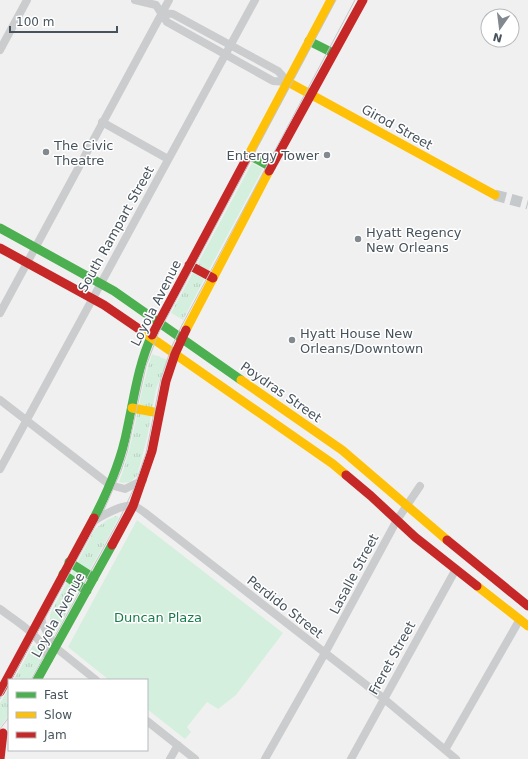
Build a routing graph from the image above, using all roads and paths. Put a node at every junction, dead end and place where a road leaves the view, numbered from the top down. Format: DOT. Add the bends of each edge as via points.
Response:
graph roads {
  1 [pos="28,0"];
  2 [pos="135,0"];
  3 [pos="169,0"];
  4 [pos="255,0"];
  5 [pos="331,0"];
  6 [pos="363,0"];
  7 [pos="161,13"];
  8 [pos="310,41"];
  9 [pos="230,45"];
  10 [pos="0,50"];
  11 [pos="333,53"];
  12 [pos="225,54"];
  13 [pos="288,82"];
  14 [pos="311,94"];
  15 [pos="102,122"];
  16 [pos="249,155"];
  17 [pos="168,159"];
  18 [pos="272,167"];
  19 [pos="495,195"];
  20 [pos="0,228"];
  21 [pos="0,248"];
  22 [pos="35,248"];
  23 [pos="27,263"];
  24 [pos="189,265"];
  25 [pos="213,278"];
  26 [pos="100,283"];
  27 [pos="92,298"];
  28 [pos="0,313"];
  29 [pos="158,322"];
  30 [pos="151,337"];
  31 [pos="181,339"];
  32 [pos="174,354"];
  33 [pos="268,399"];
  34 [pos="0,400"];
  35 [pos="132,408"];
  36 [pos="258,411"];
  37 [pos="286,411"];
  38 [pos="159,413"];
  39 [pos="26,420"];
  40 [pos="277,424"];
  41 [pos="0,469"];
  42 [pos="143,480"];
  43 [pos="110,485"];
  44 [pos="420,486"];
  45 [pos="407,505"];
  46 [pos="133,506"];
  47 [pos="397,520"];
  48 [pos="91,522"];
  49 [pos="70,562"];
  50 [pos="456,569"];
  51 [pos="63,574"];
  52 [pos="94,578"];
  53 [pos="87,591"];
  54 [pos="528,606"];
  55 [pos="0,609"];
  56 [pos="41,615"];
  57 [pos="520,619"];
  58 [pos="528,626"];
  59 [pos="32,633"];
  60 [pos="56,647"];
  61 [pos="325,654"];
  62 [pos="49,659"];
  63 [pos="9,679"];
  64 [pos="38,679"];
  65 [pos="95,679"];
  66 [pos="7,683"];
  67 [pos="0,692"];
  68 [pos="383,698"];
  69 [pos="148,722"];
  70 [pos="4,732"];
  71 [pos="178,745"];
  72 [pos="445,750"];
  73 [pos="0,759"];
  74 [pos="170,759"];
  75 [pos="195,759"];
  76 [pos="265,759"];
  77 [pos="351,759"];
  78 [pos="456,759"];
  1 -- 10 [label="street"];
  2 -- 7 [label="street, Girod Street" via="156,5"];
  3 -- 7 [label="street"];
  4 -- 9 [label="street, South Rampart Street"];
  5 -- 8 [label="main road, Loyola Avenue"];
  6 -- 11 [label="main road, Loyola Avenue"];
  7 -- 9 [label="street, Girod Street" via="173,14"];
  7 -- 12 [label="street, Girod Street" via="167,22"];
  7 -- 15 [label="street"];
  8 -- 11 [label="main road"];
  8 -- 13 [label="main road, Loyola Avenue"];
  9 -- 12 [label="street, South Rampart Street"];
  9 -- 13 [label="street, Girod Street" via="278,71"];
  11 -- 14 [label="main road, Loyola Avenue"];
  12 -- 13 [label="street, Girod Street" via="273,81"];
  12 -- 17 [label="street, South Rampart Street"];
  13 -- 14 [label="main road, Girod Street"];
  13 -- 16 [label="main road, Loyola Avenue"];
  14 -- 18 [label="main road, Loyola Avenue"];
  14 -- 19 [label="main road, Girod Street"];
  15 -- 17 [label="street"];
  15 -- 22 [label="street"];
  16 -- 18 [label="main road"];
  16 -- 24 [label="main road, Loyola Avenue"];
  17 -- 26 [label="street, South Rampart Street"];
  18 -- 25 [label="main road, Loyola Avenue"];
  20 -- 22 [label="main road, Poydras Street"];
  21 -- 23 [label="main road"];
  22 -- 23 [label="street"];
  22 -- 26 [label="main road, Poydras Street"];
  23 -- 27 [label="main road"];
  23 -- 28 [label="street"];
  24 -- 25 [label="main road"];
  24 -- 29 [label="main road, Loyola Avenue"];
  25 -- 31 [label="main road, Loyola Avenue"];
  26 -- 27 [label="street, South Rampart Street"];
  26 -- 29 [label="main road, Poydras Street"];
  27 -- 30 [label="main road"];
  27 -- 39 [label="street, South Rampart Street"];
  29 -- 30 [label="main road, Loyola Avenue"];
  29 -- 31 [label="main road, Poydras Street"];
  30 -- 32 [label="main road"];
  30 -- 35 [label="main road, Loyola Avenue" via="138,374"];
  31 -- 32 [label="main road, Loyola Avenue"];
  31 -- 33 [label="main road, Poydras Street"];
  32 -- 36 [label="main road"];
  32 -- 38 [label="main road, Loyola Avenue"];
  33 -- 36 [label="main road"];
  33 -- 37 [label="main road, Poydras Street"];
  34 -- 39 [label="street"];
  35 -- 38 [label="main road"];
  35 -- 43 [label="main road, Loyola Avenue" via="121,454"];
  36 -- 40 [label="main road"];
  37 -- 40 [label="main road"];
  37 -- 45 [label="main road, Poydras Street" via="342,450"];
  38 -- 42 [label="main road, Loyola Avenue" via="152,451"];
  39 -- 41 [label="street, South Rampart Street"];
  39 -- 43 [label="street"];
  40 -- 47 [label="main road" via="333,464"];
  42 -- 43 [label="street" via="125,489"];
  42 -- 46 [label="main road, Loyola Avenue"];
  43 -- 48 [label="main road, Loyola Avenue"];
  44 -- 45 [label="street, Lasalle Street"];
  45 -- 47 [label="street, Lasalle Street"];
  45 -- 54 [label="main road, Poydras Street"];
  46 -- 48 [label="street" via="117,509"];
  46 -- 52 [label="main road, Loyola Avenue"];
  46 -- 61 [label="street, Perdido Street"];
  47 -- 50 [label="main road"];
  47 -- 61 [label="street, Lasalle Street"];
  48 -- 49 [label="main road, Loyola Avenue"];
  49 -- 51 [label="main road, Loyola Avenue"];
  49 -- 52 [label="main road"];
  50 -- 57 [label="main road"];
  50 -- 68 [label="street, Freret Street"];
  51 -- 53 [label="main road"];
  51 -- 56 [label="main road, Loyola Avenue"];
  52 -- 53 [label="main road, Loyola Avenue"];
  53 -- 60 [label="main road, Loyola Avenue"];
  55 -- 59 [label="street"];
  56 -- 59 [label="main road, Loyola Avenue"];
  56 -- 60 [label="street" via="42,623"];
  57 -- 58 [label="main road"];
  57 -- 72 [label="street"];
  59 -- 62 [label="street" via="47,651"];
  59 -- 63 [label="main road, Loyola Avenue"];
  60 -- 62 [label="main road, Loyola Avenue"];
  60 -- 65 [label="street"];
  61 -- 68 [label="street, Perdido Street"];
  61 -- 76 [label="street, Lasalle Street"];
  62 -- 64 [label="main road, Loyola Avenue"];
  66 -- 67 [label="main road, Loyola Avenue"];
  68 -- 72 [label="street, Perdido Street"];
  68 -- 77 [label="street, Freret Street"];
  69 -- 71 [label="street"];
  70 -- 73 [label="main road"];
  71 -- 74 [label="street"];
  71 -- 75 [label="street"];
  72 -- 78 [label="street, Perdido Street"];
}
